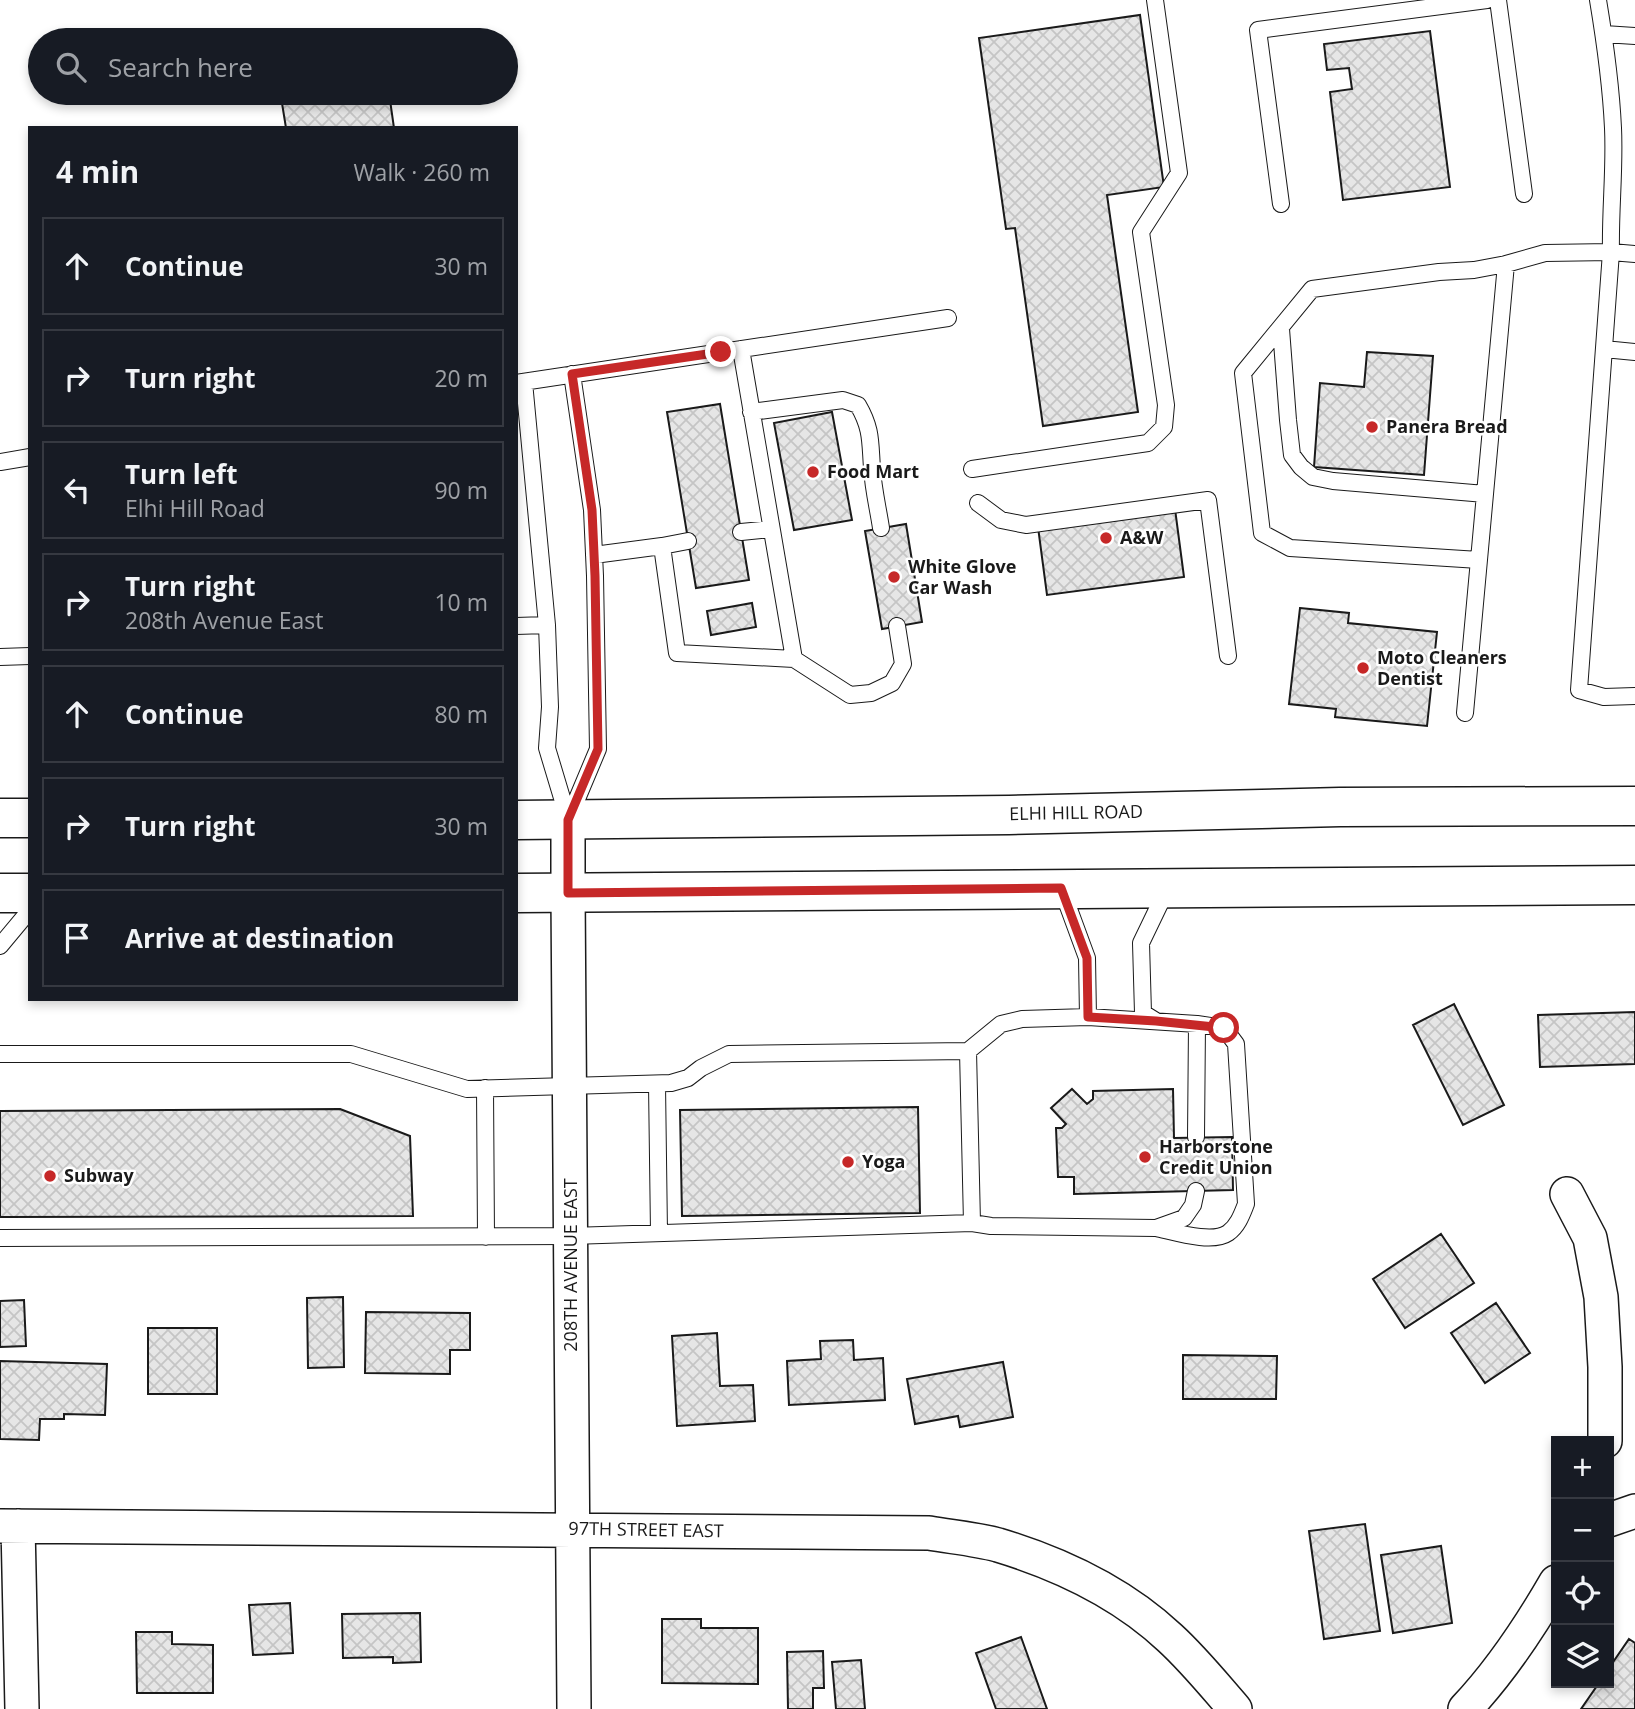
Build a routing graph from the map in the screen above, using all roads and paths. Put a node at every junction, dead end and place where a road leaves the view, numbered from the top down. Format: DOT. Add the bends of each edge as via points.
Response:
graph roads {
  1 [pos="1155,0"];
  2 [pos="1487,0"];
  3 [pos="1498,0"];
  4 [pos="1598,0"];
  5 [pos="1604,34"];
  6 [pos="1635,36"];
  7 [pos="1524,194"];
  8 [pos="1281,204"];
  9 [pos="1611,252"];
  10 [pos="1635,254"];
  11 [pos="1506,264"];
  12 [pos="948,318"];
  13 [pos="1281,329"];
  14 [pos="741,349"];
  15 [pos="1604,349"];
  16 [pos="1635,352"];
  17 [pos="572,374"];
  18 [pos="520,383"];
  19 [pos="751,412"];
  20 [pos="28,457"];
  21 [pos="0,461"];
  22 [pos="972,469"];
  23 [pos="1485,494"];
  24 [pos="978,503"];
  25 [pos="881,528"];
  26 [pos="771,529"];
  27 [pos="741,532"];
  28 [pos="688,541"];
  29 [pos="662,546"];
  30 [pos="594,555"];
  31 [pos="1479,560"];
  32 [pos="547,625"];
  33 [pos="518,626"];
  34 [pos="897,626"];
  35 [pos="28,656"];
  36 [pos="1228,656"];
  37 [pos="0,657"];
  38 [pos="794,659"];
  39 [pos="1635,696"];
  40 [pos="1465,713"];
  41 [pos="1635,806"];
  42 [pos="0,818"];
  43 [pos="28,818"];
  44 [pos="518,820"];
  45 [pos="568,820"];
  46 [pos="1635,885"];
  47 [pos="1061,888"];
  48 [pos="1167,889"];
  49 [pos="0,893"];
  50 [pos="28,893"];
  51 [pos="518,893"];
  52 [pos="568,893"];
  53 [pos="28,912"];
  54 [pos="0,946"];
  55 [pos="1088,1017"];
  56 [pos="1156,1021"];
  57 [pos="1197,1024"];
  58 [pos="968,1051"];
  59 [pos="0,1054"];
  60 [pos="657,1084"];
  61 [pos="569,1086"];
  62 [pos="485,1088"];
  63 [pos="1196,1137"];
  64 [pos="1196,1191"];
  65 [pos="1567,1194"];
  66 [pos="972,1223"];
  67 [pos="1156,1228"];
  68 [pos="659,1233"];
  69 [pos="571,1236"];
  70 [pos="0,1237"];
  71 [pos="486,1237"];
  72 [pos="1605,1436"];
  73 [pos="1635,1511"];
  74 [pos="1614,1518"];
  75 [pos="9,1526"];
  76 [pos="573,1530"];
  77 [pos="1551,1591"];
  78 [pos="22,1709"];
  79 [pos="574,1709"];
  80 [pos="1235,1709"];
  81 [pos="1465,1709"];
  1 -- 22 [label="lane" via="1179,173 1141,232 1166,405 1164,428 1148,443"];
  2 -- 8 [label="lane" via="1258,30"];
  3 -- 7 [label="lane"];
  4 -- 5 [label="lane"];
  5 -- 6 [label="lane"];
  5 -- 9 [label="lane" via="1613,128"];
  9 -- 10 [label="lane"];
  9 -- 11 [label="lane" via="1545,253"];
  9 -- 15 [label="lane"];
  11 -- 13 [label="lane" via="1312,289"];
  11 -- 23 [label="lane"];
  12 -- 14 [label="lane"];
  13 -- 23 [label="lane" via="1292,455 1313,477"];
  13 -- 31 [label="lane" via="1243,373 1262,533 1290,548"];
  14 -- 17 [label="lane"];
  14 -- 19 [label="lane"];
  15 -- 16 [label="lane"];
  15 -- 39 [label="lane" via="1579,690 1604,697"];
  17 -- 18 [label="lane"];
  17 -- 30 [label="lane"];
  18 -- 32 [label="lane"];
  19 -- 25 [label="lane" via="843,400 858,405 871,439"];
  19 -- 26 [label="lane"];
  20 -- 21 [label="lane"];
  23 -- 31 [label="lane"];
  24 -- 36 [label="lane" via="1001,520 1026,525 1208,500"];
  26 -- 27 [label="lane"];
  26 -- 38 [label="lane"];
  28 -- 29 [label="lane"];
  29 -- 30 [label="lane"];
  29 -- 38 [label="lane" via="677,653"];
  30 -- 45 [label="lane" via="598,749"];
  31 -- 40 [label="lane"];
  32 -- 33 [label="lane"];
  32 -- 45 [label="lane" via="547,748"];
  34 -- 38 [label="lane" via="903,664 892,683 871,693 850,695"];
  35 -- 37 [label="lane"];
  41 -- 45 [label="main road, ELHI HILL ROAD"];
  42 -- 43 [label="main road"];
  44 -- 45 [label="main road, ELHI HILL ROAD"];
  45 -- 52 [label="street, 208TH AVENUE EAST"];
  46 -- 48 [label="main road"];
  47 -- 48 [label="main road"];
  47 -- 52 [label="main road"];
  47 -- 55 [label="lane" via="1087,958"];
  48 -- 56 [label="lane" via="1142,943 1143,1013"];
  49 -- 50 [label="main road"];
  51 -- 52 [label="main road"];
  52 -- 61 [label="street, 208TH AVENUE EAST"];
  53 -- 54 [label="lane"];
  55 -- 56 [label="lane"];
  55 -- 58 [label="lane" via="1001,1024"];
  56 -- 57 [label="lane"];
  57 -- 63 [label="lane"];
  57 -- 67 [label="lane" via="1224,1028 1236,1044 1247,1204 1227,1234 1205,1238"];
  58 -- 60 [label="lane" via="729,1054 688,1078"];
  58 -- 66 [label="lane"];
  59 -- 62 [label="lane" via="351,1054 467,1089"];
  60 -- 61 [label="lane"];
  60 -- 68 [label="lane"];
  61 -- 62 [label="lane"];
  61 -- 69 [label="street, 208TH AVENUE EAST"];
  62 -- 71 [label="lane"];
  64 -- 67 [label="lane" via="1184,1218"];
  65 -- 72 [label="street" via="1590,1238 1601,1297"];
  66 -- 67 [label="lane"];
  66 -- 68 [label="lane"];
  68 -- 69 [label="lane"];
  69 -- 71 [label="lane"];
  69 -- 76 [label="street, 208TH AVENUE EAST"];
  70 -- 71 [label="lane"];
  73 -- 74 [label="street"];
  75 -- 76 [label="street, 97TH STREET EAST"];
  75 -- 78 [label="street"];
  76 -- 79 [label="street, 208TH AVENUE EAST"];
  76 -- 80 [label="street, 97TH STREET EAST" via="929,1533 995,1545 1058,1566 1117,1597 1169,1637"];
  77 -- 81 [label="street" via="1487,1686"];
}
